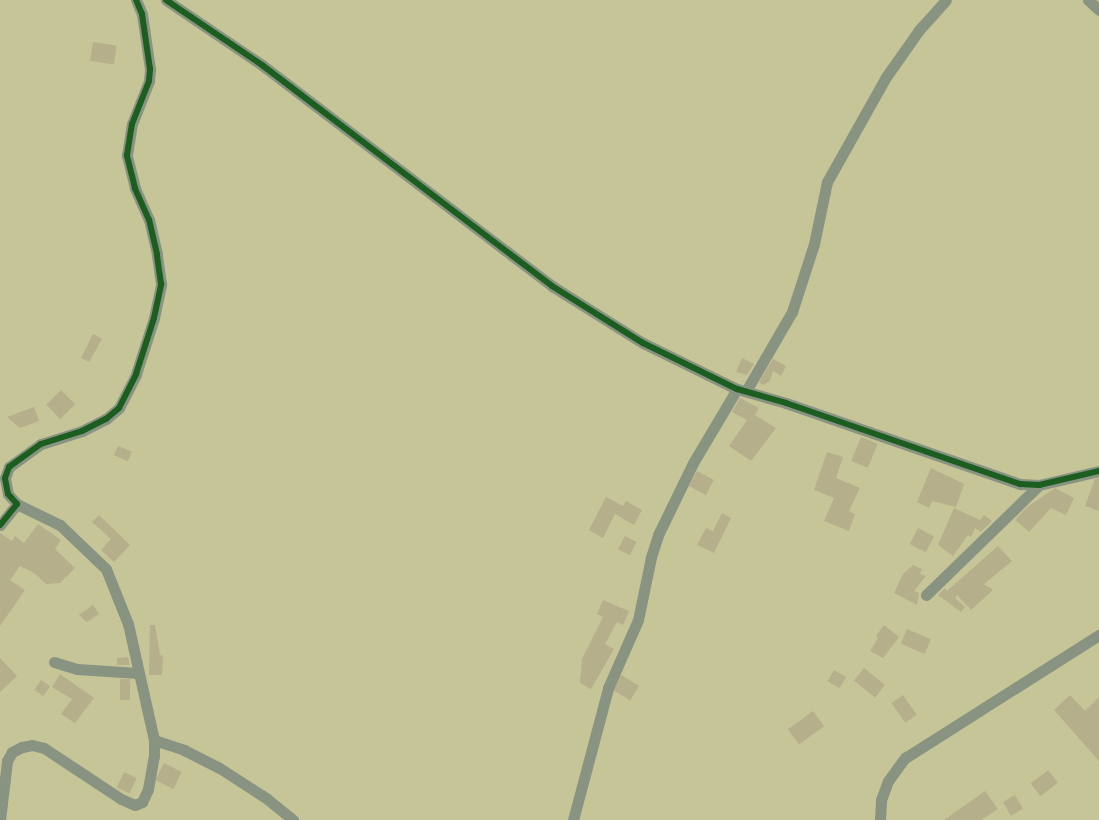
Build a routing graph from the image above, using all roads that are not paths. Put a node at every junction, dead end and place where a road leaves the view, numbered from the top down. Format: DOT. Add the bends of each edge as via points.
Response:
graph roads {
  1 [pos="136,0"];
  2 [pos="166,0"];
  3 [pos="946,0"];
  4 [pos="1088,0"];
  5 [pos="1099,10"];
  6 [pos="741,390"];
  7 [pos="1099,471"];
  8 [pos="1039,485"];
  9 [pos="16,504"];
  10 [pos="0,525"];
  11 [pos="926,595"];
  12 [pos="1099,635"];
  13 [pos="54,662"];
  14 [pos="138,673"];
  15 [pos="154,740"];
  16 [pos="0,820"];
  17 [pos="293,820"];
  18 [pos="573,820"];
  19 [pos="880,820"];
  1 -- 9 [label="street" via="142,14 150,69 149,82 132,124 127,155 135,188 149,220 157,254 161,284 154,318 136,374 119,408 106,419 40,444 9,468 5,478 8,494"];
  2 -- 6 [label="street" via="262,65 558,290 643,344"];
  3 -- 6 [label="street" via="919,30 886,77 827,182 814,244 792,312"];
  4 -- 5 [label="street"];
  6 -- 8 [label="street" via="1020,484"];
  6 -- 18 [label="street" via="693,463 658,535 638,620 608,688"];
  7 -- 8 [label="street"];
  8 -- 11 [label="street"];
  9 -- 10 [label="street"];
  9 -- 14 [label="street" via="60,525 106,569 128,624"];
  12 -- 19 [label="street" via="905,758 888,781 881,800"];
  13 -- 14 [label="street" via="77,669"];
  14 -- 15 [label="street"];
  15 -- 16 [label="street" via="153,768 148,789 142,802 135,805 121,799 44,748 32,745 18,748 10,755 5,768"];
  15 -- 17 [label="street" via="184,750 218,767 266,798"];
}
